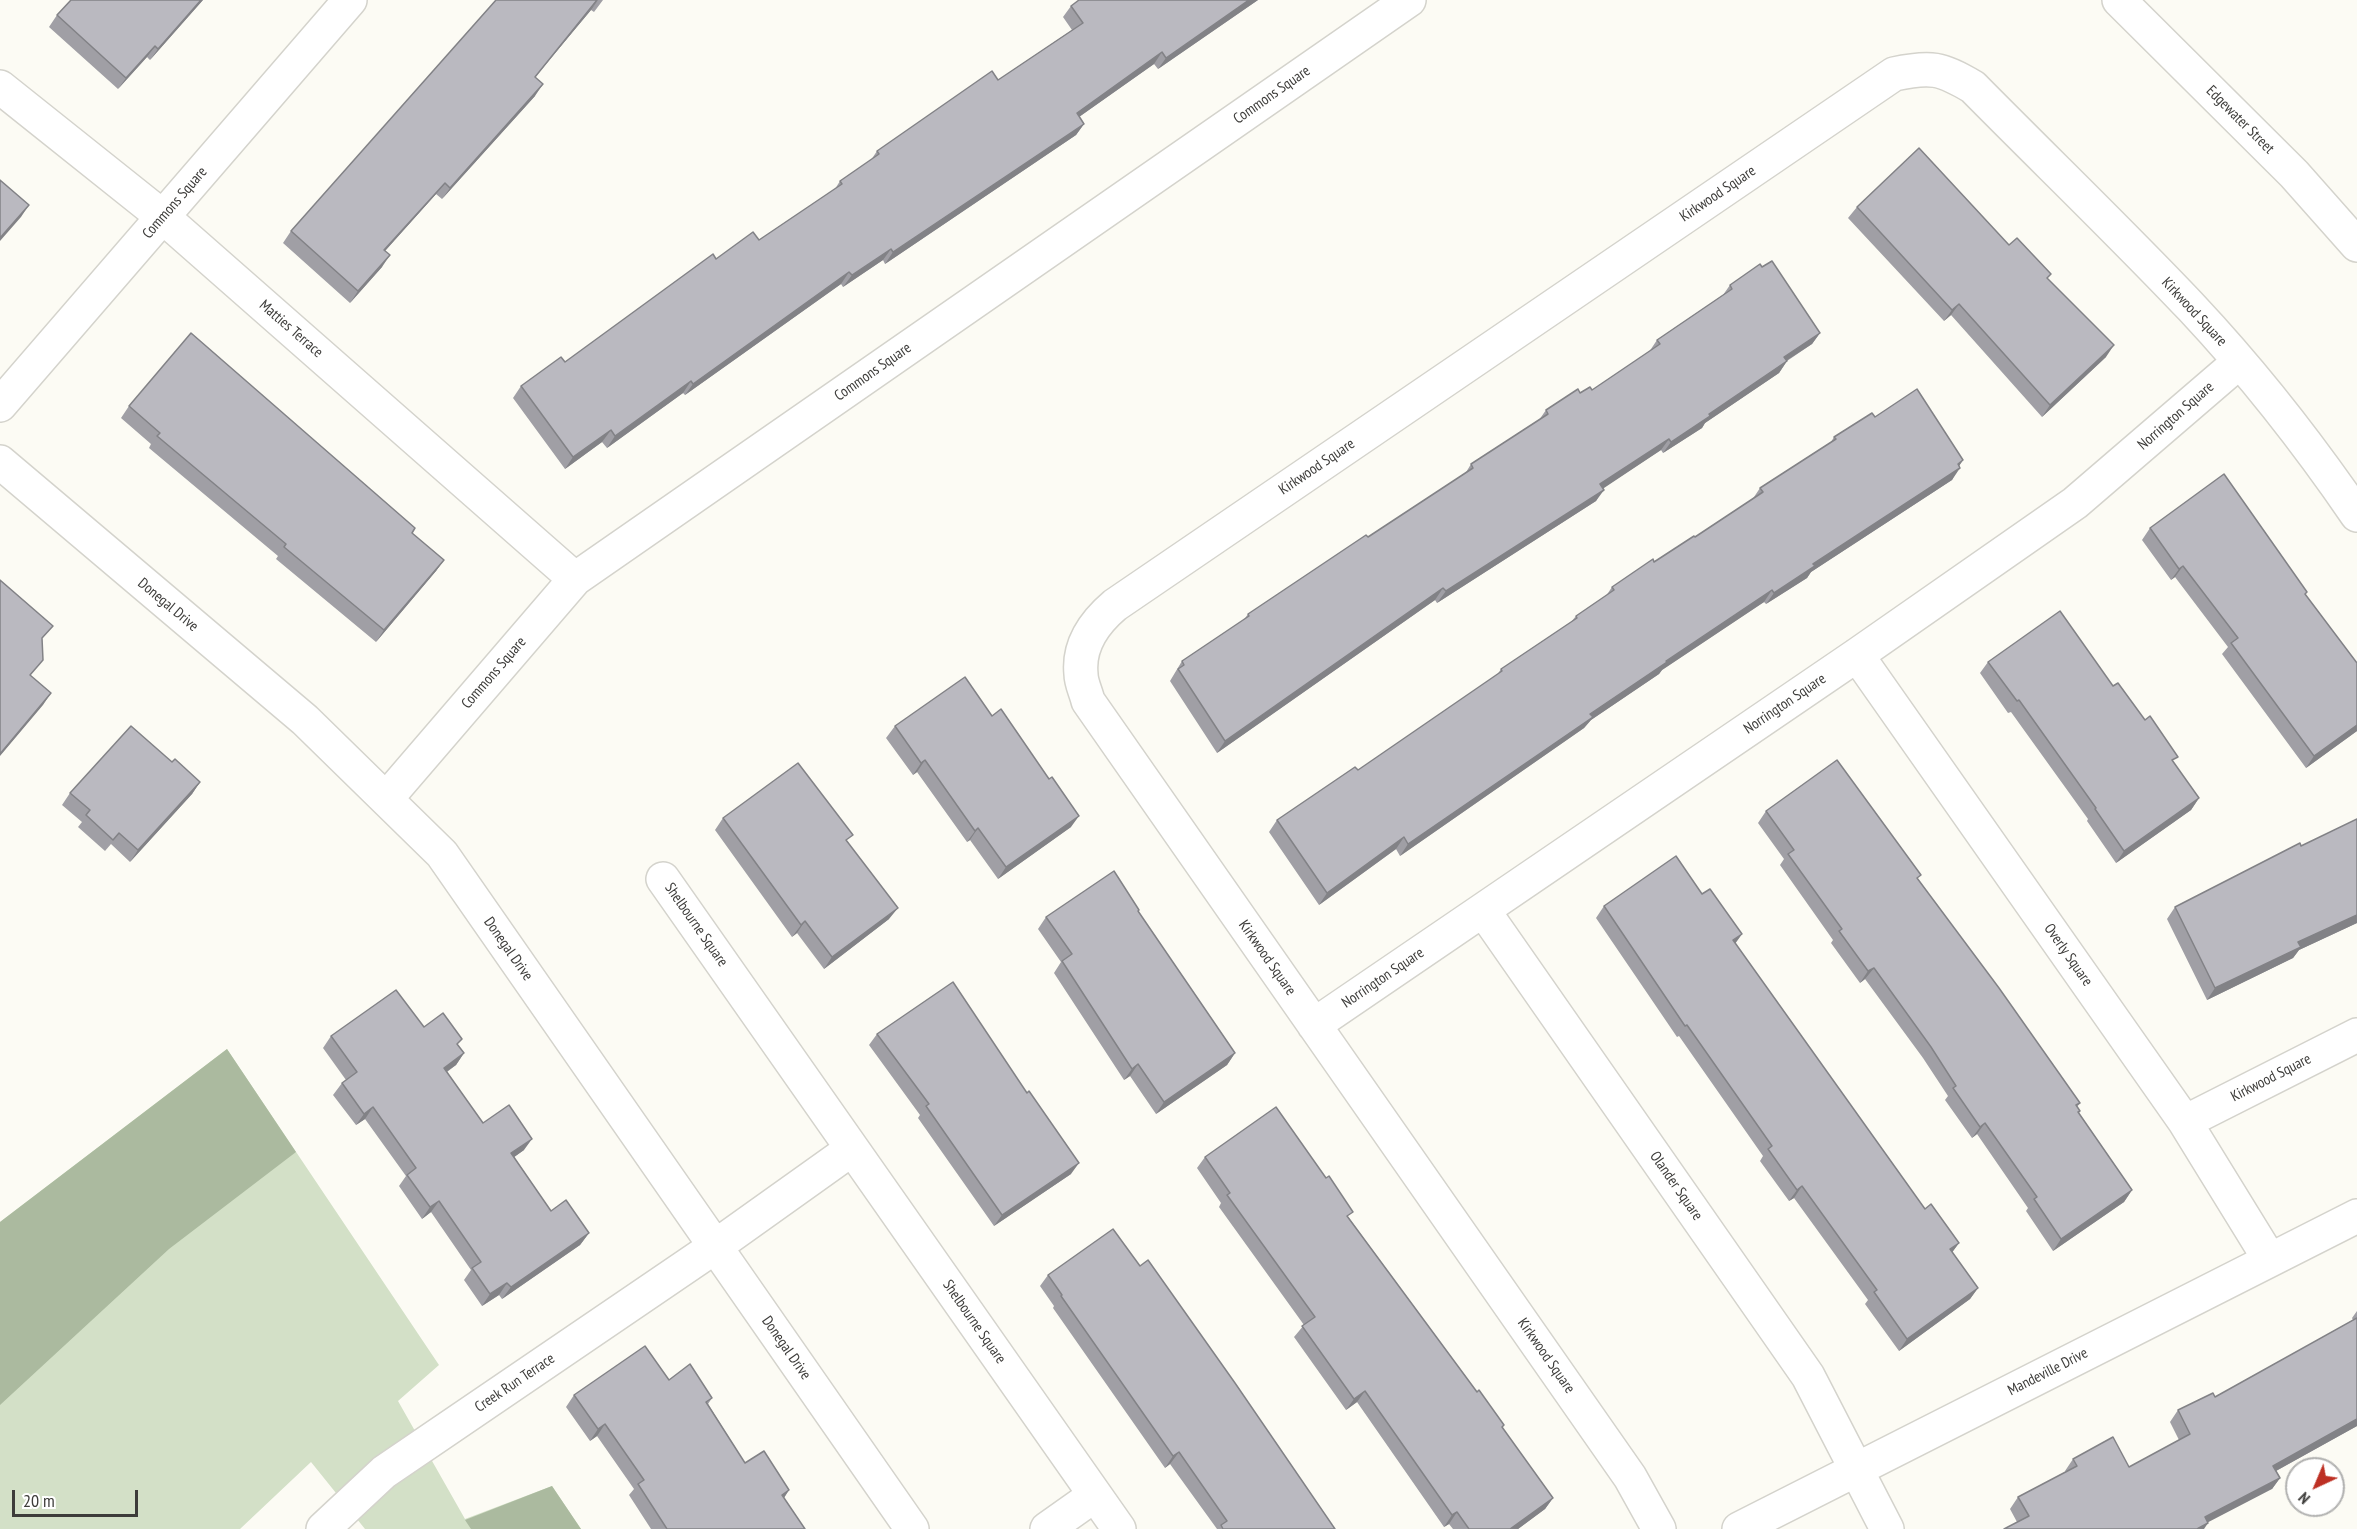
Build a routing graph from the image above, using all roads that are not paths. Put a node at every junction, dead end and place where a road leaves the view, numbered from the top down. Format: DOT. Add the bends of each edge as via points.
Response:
graph roads {
  1 [pos="350,0"];
  2 [pos="1409,0"];
  3 [pos="2119,0"];
  4 [pos="0,87"];
  5 [pos="163,217"];
  6 [pos="2357,245"];
  7 [pos="2239,362"];
  8 [pos="0,405"];
  9 [pos="0,462"];
  10 [pos="2357,515"];
  11 [pos="575,579"];
  12 [pos="1857,655"];
  13 [pos="386,799"];
  14 [pos="663,879"];
  15 [pos="1483,910"];
  16 [pos="1314,1025"];
  17 [pos="2357,1035"];
  18 [pos="2185,1122"];
  19 [pos="852,1149"];
  20 [pos="2357,1216"];
  21 [pos="716,1246"];
  22 [pos="2270,1260"];
  23 [pos="1857,1470"];
  24 [pos="1095,1495"];
  25 [pos="323,1529"];
  26 [pos="912,1529"];
  27 [pos="1047,1529"];
  28 [pos="1119,1529"];
  29 [pos="1659,1529"];
  30 [pos="1739,1529"];
  31 [pos="1887,1529"];
  1 -- 5 [label="street, Commons Square"];
  2 -- 11 [label="street, Commons Square"];
  3 -- 6 [label="street, Edgewater Street" via="2294,174"];
  4 -- 5 [label="street, Matties Terrace"];
  5 -- 8 [label="street, Commons Square"];
  5 -- 11 [label="street, Matties Terrace"];
  7 -- 10 [label="street, Kirkwood Square" via="2321,463"];
  7 -- 12 [label="street, Norrington Square" via="2075,503"];
  7 -- 16 [label="street, Kirkwood Square" via="2192,308 1973,87 1950,74 1922,68 1894,74 1115,605 1099,618 1084,645 1081,674 1088,701"];
  9 -- 13 [label="street, Donegal Drive" via="305,720"];
  11 -- 13 [label="street, Commons Square"];
  12 -- 15 [label="street, Norrington Square"];
  12 -- 18 [label="street, Overly Square"];
  13 -- 21 [label="street, Donegal Drive" via="442,855"];
  14 -- 19 [label="street, Shelbourne Square"];
  15 -- 16 [label="street, Norrington Square"];
  15 -- 23 [label="street, Olander Square" via="1808,1376"];
  16 -- 29 [label="street, Kirkwood Square" via="1630,1477"];
  17 -- 18 [label="street, Kirkwood Square"];
  18 -- 22 [label="street, Overly Square"];
  19 -- 21 [label="street"];
  19 -- 24 [label="street, Shelbourne Square"];
  20 -- 22 [label="street, Mandeville Drive"];
  21 -- 25 [label="street, Creek Run Terrace" via="394,1465"];
  21 -- 26 [label="street, Donegal Drive"];
  22 -- 23 [label="street, Mandeville Drive"];
  23 -- 30 [label="street, Mandeville Drive"];
  23 -- 31 [label="street, Olander Square"];
  24 -- 27 [label="street"];
  24 -- 28 [label="street, Shelbourne Square"];
}
